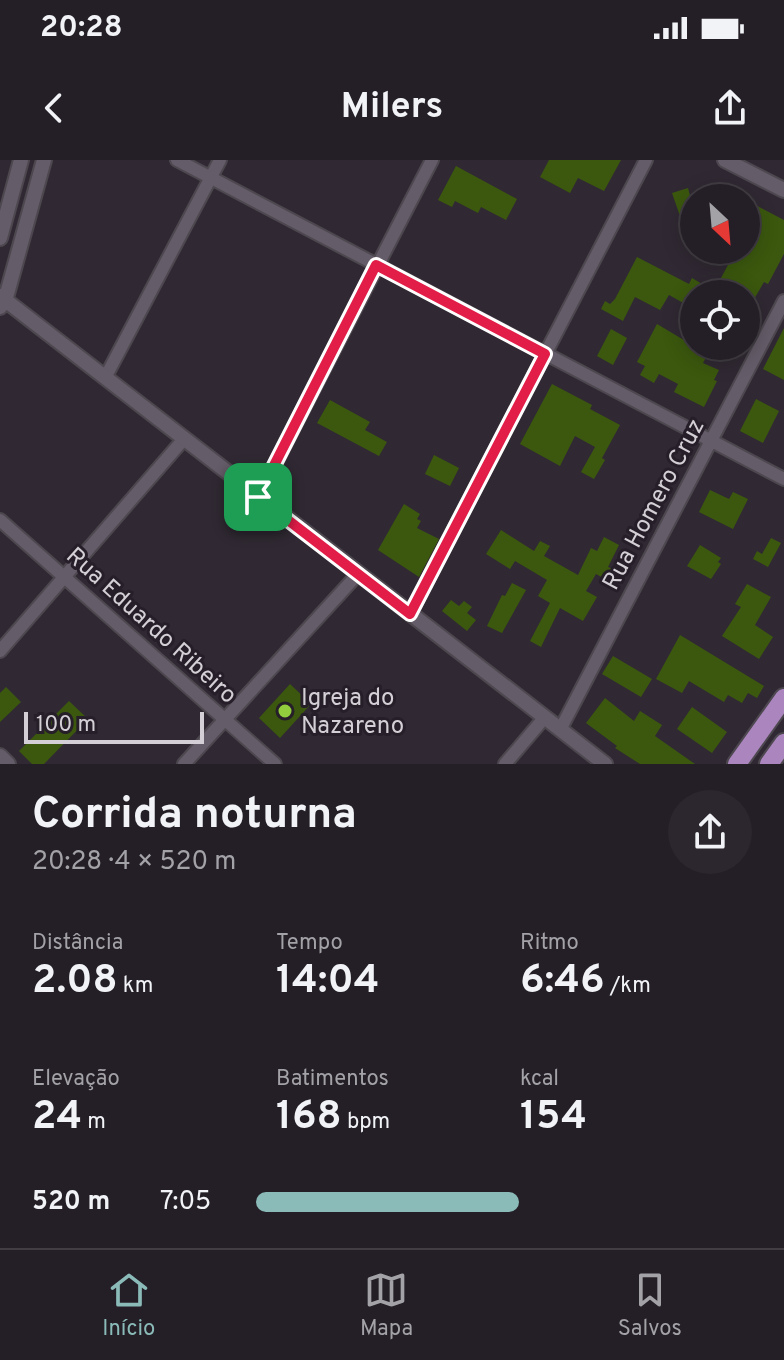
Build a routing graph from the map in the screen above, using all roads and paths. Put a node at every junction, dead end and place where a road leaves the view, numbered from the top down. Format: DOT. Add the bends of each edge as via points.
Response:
graph roads {
  1 [pos="21,160"];
  2 [pos="44,160"];
  3 [pos="177,160"];
  4 [pos="220,160"];
  5 [pos="432,160"];
  6 [pos="646,160"];
  7 [pos="725,160"];
  8 [pos="211,178"];
  9 [pos="784,190"];
  10 [pos="0,238"];
  11 [pos="376,265"];
  12 [pos="2,301"];
  13 [pos="784,301"];
  14 [pos="545,354"];
  15 [pos="105,378"];
  16 [pos="183,440"];
  17 [pos="711,441"];
  18 [pos="784,479"];
  19 [pos="258,497"];
  20 [pos="0,520"];
  21 [pos="357,575"];
  22 [pos="66,577"];
  23 [pos="410,614"];
  24 [pos="0,651"];
  25 [pos="784,698"];
  26 [pos="545,717"];
  27 [pos="225,719"];
  28 [pos="561,728"];
  29 [pos="784,743"];
  30 [pos="0,756"];
  31 [pos="8,764"];
  32 [pos="184,764"];
  33 [pos="275,764"];
  34 [pos="505,764"];
  35 [pos="605,764"];
  36 [pos="737,764"];
  37 [pos="769,764"];
  1 -- 10 [label="street"];
  2 -- 12 [label="street"];
  3 -- 8 [label="street"];
  4 -- 8 [label="street"];
  5 -- 11 [label="street"];
  6 -- 14 [label="street"];
  7 -- 9 [label="street"];
  8 -- 11 [label="street"];
  8 -- 15 [label="street"];
  11 -- 14 [label="street"];
  11 -- 19 [label="street"];
  12 -- 15 [label="street"];
  13 -- 17 [label="street, Rua Homero Cruz"];
  14 -- 17 [label="street"];
  14 -- 23 [label="street"];
  15 -- 16 [label="street"];
  16 -- 19 [label="street"];
  16 -- 22 [label="street"];
  17 -- 18 [label="street"];
  17 -- 28 [label="street, Rua Homero Cruz"];
  19 -- 21 [label="street"];
  20 -- 22 [label="street, Rua Eduardo Ribeiro"];
  21 -- 23 [label="street"];
  21 -- 27 [label="street"];
  22 -- 24 [label="street"];
  22 -- 27 [label="street, Rua Eduardo Ribeiro"];
  23 -- 26 [label="street"];
  25 -- 36 [label="main road"];
  26 -- 28 [label="street"];
  26 -- 34 [label="street"];
  27 -- 32 [label="street"];
  27 -- 33 [label="street, Rua Eduardo Ribeiro"];
  28 -- 35 [label="street"];
  29 -- 37 [label="main road"];
  30 -- 31 [label="street"];
}
